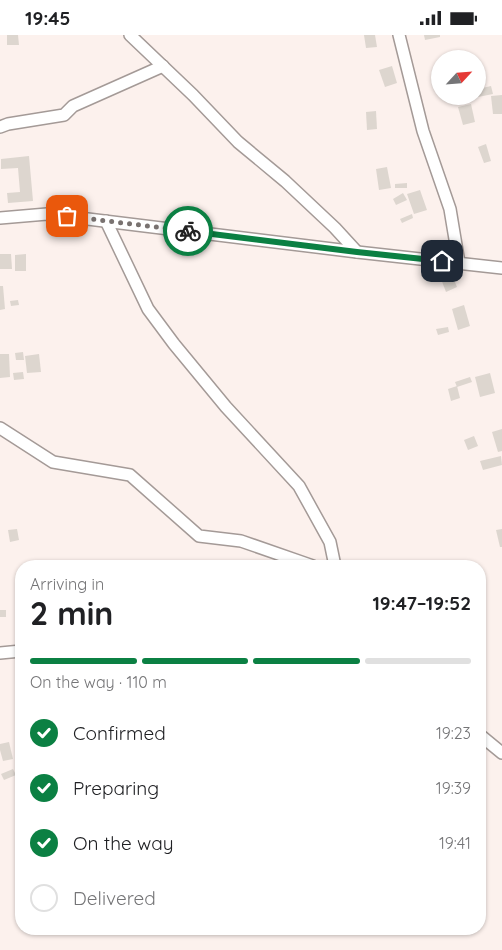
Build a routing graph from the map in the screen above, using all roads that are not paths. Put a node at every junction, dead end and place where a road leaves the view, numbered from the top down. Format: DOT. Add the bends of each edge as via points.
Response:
graph roads {
  1 [pos="130,35"];
  2 [pos="400,35"];
  3 [pos="163,66"];
  4 [pos="0,127"];
  5 [pos="0,217"];
  6 [pos="106,221"];
  7 [pos="357,252"];
  8 [pos="459,263"];
  9 [pos="502,267"];
  10 [pos="0,429"];
  11 [pos="296,560"];
  12 [pos="333,560"];
  13 [pos="15,652"];
  14 [pos="0,653"];
  15 [pos="486,740"];
  16 [pos="502,753"];
  1 -- 3 [label="street"];
  2 -- 8 [label="street" via="423,131 450,209"];
  3 -- 4 [label="street" via="73,106 64,115"];
  3 -- 7 [label="street" via="238,142 292,188"];
  5 -- 6 [label="street" via="47,214"];
  6 -- 7 [label="street"];
  6 -- 12 [label="street" via="148,309 226,407 299,486 330,542"];
  7 -- 8 [label="street"];
  8 -- 9 [label="street"];
  10 -- 11 [label="street" via="53,462 130,475 199,536 241,541"];
  13 -- 14 [label="street"];
  15 -- 16 [label="street"];
}
